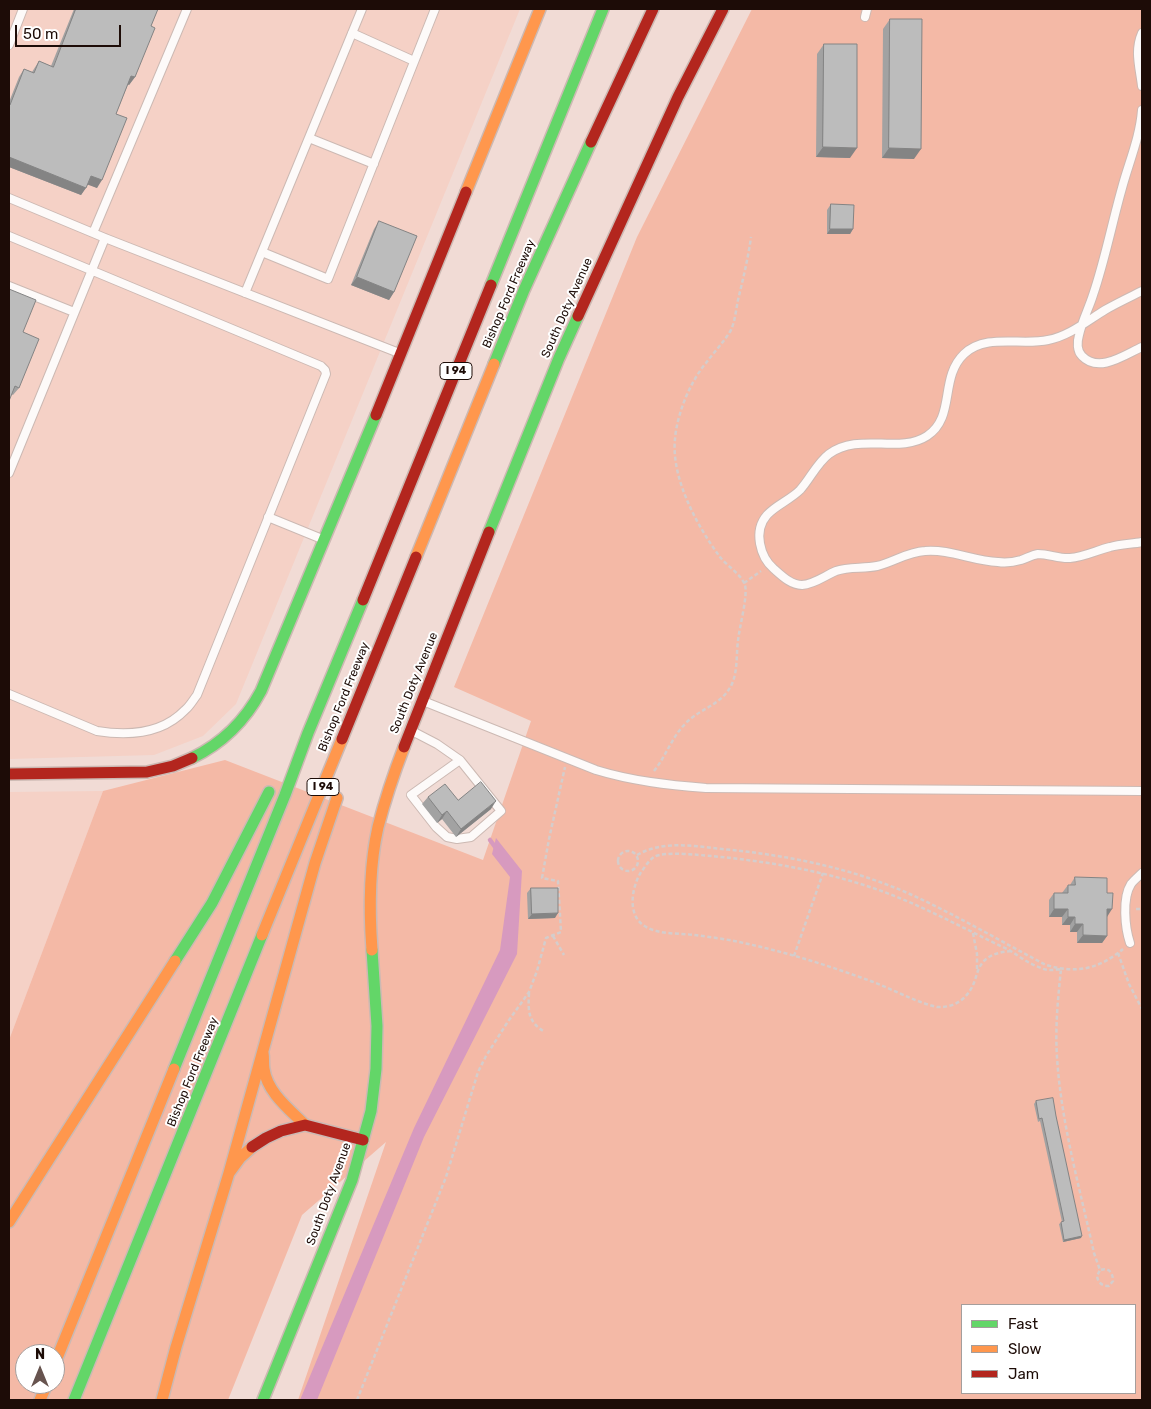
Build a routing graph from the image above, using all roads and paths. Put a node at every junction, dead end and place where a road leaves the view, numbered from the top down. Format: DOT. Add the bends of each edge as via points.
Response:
graph roads {
  1 [pos="23,9"];
  2 [pos="187,9"];
  3 [pos="362,9"];
  4 [pos="435,9"];
  5 [pos="540,9"];
  6 [pos="602,9"];
  7 [pos="653,9"];
  8 [pos="723,9"];
  9 [pos="867,9"];
  10 [pos="864,18"];
  11 [pos="352,33"];
  12 [pos="1142,33"];
  13 [pos="9,44"];
  14 [pos="414,61"];
  15 [pos="1142,86"];
  16 [pos="1142,110"];
  17 [pos="308,138"];
  18 [pos="374,164"];
  19 [pos="9,198"];
  20 [pos="93,233"];
  21 [pos="9,236"];
  22 [pos="751,237"];
  23 [pos="105,238"];
  24 [pos="262,252"];
  25 [pos="92,270"];
  26 [pos="9,286"];
  27 [pos="1142,292"];
  28 [pos="245,293"];
  29 [pos="74,312"];
  30 [pos="1082,325"];
  31 [pos="1142,347"];
  32 [pos="401,354"];
  33 [pos="9,473"];
  34 [pos="268,517"];
  35 [pos="323,540"];
  36 [pos="1142,542"];
  37 [pos="770,565"];
  38 [pos="744,583"];
  39 [pos="378,648"];
  40 [pos="9,694"];
  41 [pos="421,701"];
  42 [pos="410,730"];
  43 [pos="308,733"];
  44 [pos="357,733"];
  45 [pos="567,758"];
  46 [pos="460,760"];
  47 [pos="283,767"];
  48 [pos="9,774"];
  49 [pos="646,782"];
  50 [pos="273,783"];
  51 [pos="340,789"];
  52 [pos="1142,791"];
  53 [pos="637,855"];
  54 [pos="824,873"];
  55 [pos="1142,873"];
  56 [pos="973,933"];
  57 [pos="552,936"];
  58 [pos="1130,943"];
  59 [pos="1011,952"];
  60 [pos="1118,953"];
  61 [pos="564,955"];
  62 [pos="794,956"];
  63 [pos="1061,969"];
  64 [pos="977,971"];
  65 [pos="529,992"];
  66 [pos="1142,1009"];
  67 [pos="545,1032"];
  68 [pos="263,1049"];
  69 [pos="305,1125"];
  70 [pos="363,1140"];
  71 [pos="228,1174"];
  72 [pos="9,1222"];
  73 [pos="1100,1270"];
  74 [pos="63,1344"];
  75 [pos="74,1400"];
  76 [pos="162,1400"];
  77 [pos="263,1400"];
  78 [pos="356,1400"];
  1 -- 13 [label="lane"];
  2 -- 20 [label="lane"];
  3 -- 11 [label="lane"];
  4 -- 14 [label="lane"];
  5 -- 32 [label="main road"];
  6 -- 43 [label="main road, Bishop Ford Freeway / I 94"];
  7 -- 39 [label="main road, Bishop Ford Freeway / I 94" via="524,290"];
  8 -- 41 [label="main road, South Doty Avenue" via="678,97 559,358"];
  9 -- 10 [label="lane"];
  11 -- 14 [label="lane"];
  11 -- 17 [label="lane"];
  12 -- 15 [label="lane" via="1138,58"];
  14 -- 18 [label="lane"];
  16 -- 30 [label="lane" via="1140,129 1094,294"];
  17 -- 18 [label="lane"];
  17 -- 24 [label="lane"];
  18 -- 24 [label="lane" via="328,279"];
  19 -- 20 [label="lane"];
  20 -- 23 [label="lane"];
  21 -- 25 [label="lane"];
  22 -- 38 [label="path" via="731,329 689,389 675,437 674,452 680,480 696,520 712,546"];
  23 -- 25 [label="lane"];
  23 -- 28 [label="lane"];
  24 -- 28 [label="lane"];
  25 -- 29 [label="lane"];
  25 -- 34 [label="lane" via="324,368 325,377"];
  26 -- 29 [label="lane"];
  27 -- 30 [label="lane"];
  28 -- 32 [label="lane"];
  29 -- 33 [label="lane"];
  30 -- 31 [label="lane" via="1079,352 1094,363 1108,362"];
  30 -- 37 [label="lane" via="1049,340 992,342 973,348 964,354 953,371 944,414 933,432 924,438 903,443 855,444 827,456 799,492 767,515 762,523 759,539"];
  32 -- 35 [label="main road"];
  34 -- 35 [label="lane"];
  34 -- 40 [label="lane" via="197,694 186,710 167,724 137,732 97,731"];
  35 -- 48 [label="main road" via="261,691 241,722 213,746 184,761 147,772"];
  36 -- 37 [label="lane" via="1113,546 1067,559 1039,554 999,562 936,550 916,552 875,566 844,568 798,585"];
  37 -- 38 [label="path"];
  38 -- 49 [label="path" via="737,664 732,685 720,700 686,723"];
  39 -- 44 [label="main road"];
  39 -- 75 [label="main road, Bishop Ford Freeway / I 94"];
  41 -- 42 [label="main road, South Doty Avenue"];
  41 -- 45 [label="lane"];
  42 -- 46 [label="lane"];
  42 -- 70 [label="main road, South Doty Avenue" via="380,818 373,858 370,928 377,1026 376,1069 371,1111"];
  43 -- 47 [label="main road"];
  43 -- 74 [label="main road, Bishop Ford Freeway / I 94"];
  45 -- 49 [label="lane" via="617,776"];
  45 -- 57 [label="path" via="542,878 558,881 561,932"];
  46 -- 46 [label="lane" via="501,812 471,837 447,837 411,795"];
  49 -- 52 [label="lane" via="706,788"];
  50 -- 72 [label="main road" via="212,903"];
  51 -- 68 [label="main road" via="315,863"];
  53 -- 53 [label="path" via="625,851 619,857 619,865 625,871 634,870"];
  53 -- 63 [label="path" via="660,845 679,845 753,852 834,868 911,894 1046,965"];
  54 -- 56 [label="path" via="902,899"];
  54 -- 62 [label="path"];
  54 -- 62 [label="path" via="734,858 667,854 658,855 649,862 634,888 632,902 635,912 639,921 648,928 738,941"];
  55 -- 58 [label="lane" via="1128,890 1126,933"];
  56 -- 59 [label="path"];
  56 -- 64 [label="path"];
  57 -- 61 [label="path"];
  57 -- 65 [label="path" via="546,938"];
  58 -- 60 [label="path"];
  59 -- 63 [label="path" via="1040,968"];
  59 -- 64 [label="path" via="991,956"];
  60 -- 63 [label="path" via="1090,967"];
  60 -- 66 [label="path"];
  62 -- 64 [label="path" via="937,1007 948,1007 964,999"];
  63 -- 73 [label="path" via="1056,1033 1059,1078 1067,1133"];
  65 -- 67 [label="path" via="530,1017"];
  65 -- 78 [label="path" via="478,1072 446,1177"];
  68 -- 69 [label="main road" via="264,1070 270,1085"];
  68 -- 71 [label="main road"];
  69 -- 70 [label="main road"];
  69 -- 71 [label="main road" via="266,1138 240,1158"];
  70 -- 77 [label="main road, South Doty Avenue" via="352,1180"];
  71 -- 76 [label="main road"];
  73 -- 73 [label="path" via="1098,1281 1109,1286 1113,1281 1112,1272 1105,1268"];
}
